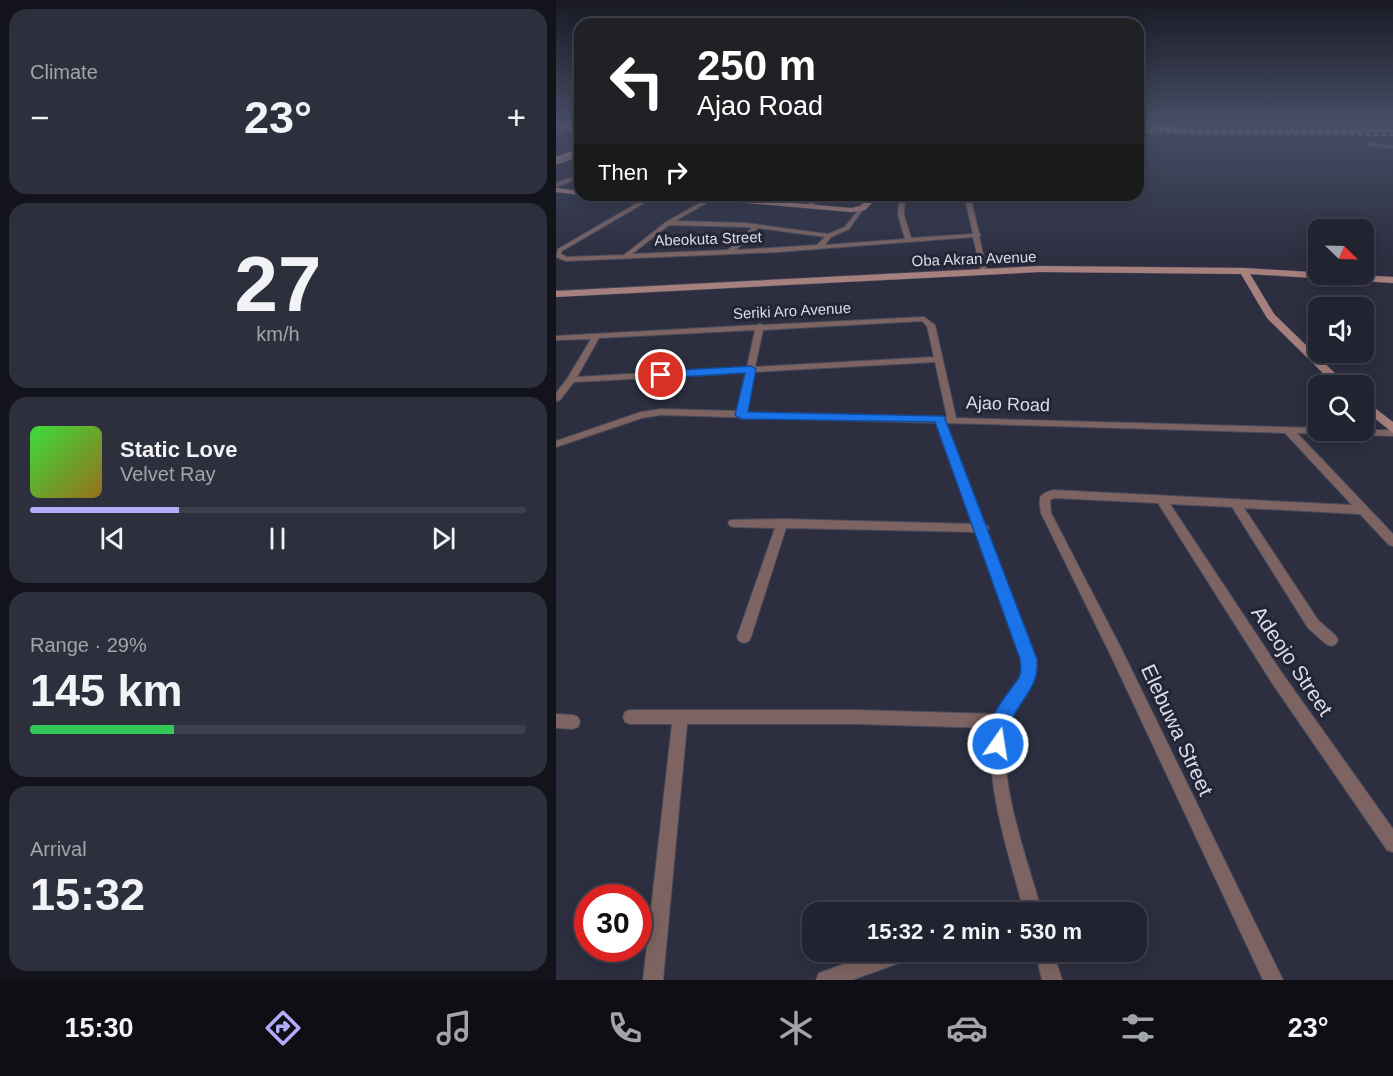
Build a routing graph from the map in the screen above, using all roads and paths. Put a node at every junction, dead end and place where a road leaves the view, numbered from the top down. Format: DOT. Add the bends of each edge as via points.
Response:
graph roads {
  1 [pos="574,178"];
  2 [pos="556,185"];
  3 [pos="556,190"];
  4 [pos="574,192"];
  5 [pos="645,201"];
  6 [pos="708,201"];
  7 [pos="746,201"];
  8 [pos="816,201"];
  9 [pos="870,201"];
  10 [pos="902,201"];
  11 [pos="969,201"];
  12 [pos="754,202"];
  13 [pos="809,207"];
  14 [pos="861,208"];
  15 [pos="668,223"];
  16 [pos="757,226"];
  17 [pos="978,235"];
  18 [pos="829,236"];
  19 [pos="909,240"];
  20 [pos="819,248"];
  21 [pos="730,252"];
  22 [pos="626,256"];
  23 [pos="984,271"];
  24 [pos="1245,273"];
  25 [pos="1393,281"];
  26 [pos="556,295"];
  27 [pos="760,326"];
  28 [pos="597,335"];
  29 [pos="556,338"];
  30 [pos="939,359"];
  31 [pos="751,369"];
  32 [pos="1332,375"];
  33 [pos="571,380"];
  34 [pos="557,398"];
  35 [pos="1374,413"];
  36 [pos="741,415"];
  37 [pos="946,419"];
  38 [pos="1288,430"];
  39 [pos="1393,431"];
  40 [pos="556,444"];
  41 [pos="1161,499"];
  42 [pos="1235,503"];
  43 [pos="1362,510"];
  44 [pos="734,523"];
  45 [pos="782,523"];
  46 [pos="983,528"];
  47 [pos="1393,542"];
  48 [pos="744,637"];
  49 [pos="1330,640"];
  50 [pos="630,717"];
  51 [pos="680,718"];
  52 [pos="556,721"];
  53 [pos="1000,721"];
  54 [pos="573,722"];
  55 [pos="1393,844"];
  56 [pos="1030,902"];
  57 [pos="876,962"];
  58 [pos="1047,962"];
  59 [pos="653,980"];
  60 [pos="826,980"];
  61 [pos="1052,980"];
  62 [pos="1273,980"];
  1 -- 2 [label="street"];
  3 -- 4 [label="main road"];
  5 -- 22 [label="street, Abeokuta Street" via="557,255 566,259"];
  6 -- 15 [label="street"];
  7 -- 12 [label="main road"];
  8 -- 13 [label="street"];
  9 -- 14 [label="main road"];
  10 -- 19 [label="street" via="901,215"];
  11 -- 17 [label="street"];
  12 -- 13 [label="main road"];
  13 -- 14 [label="main road"];
  14 -- 18 [label="street" via="847,228"];
  15 -- 16 [label="street"];
  15 -- 22 [label="street"];
  16 -- 18 [label="street"];
  16 -- 21 [label="street"];
  17 -- 19 [label="street, Abeokuta Street"];
  17 -- 23 [label="street"];
  18 -- 20 [label="street"];
  19 -- 20 [label="street, Abeokuta Street"];
  20 -- 21 [label="street, Abeokuta Street"];
  21 -- 22 [label="street, Abeokuta Street"];
  23 -- 24 [label="main road, Oba Akran Avenue" via="1128,269"];
  23 -- 26 [label="main road, Oba Akran Avenue"];
  24 -- 25 [label="main road, Oba Akran Avenue"];
  24 -- 26 [label="main road, Oba Akran Avenue" via="1014,274"];
  24 -- 32 [label="main road" via="1270,316"];
  27 -- 28 [label="street, Seriki Aro Avenue"];
  27 -- 30 [label="street, Seriki Aro Avenue" via="924,319 931,325"];
  27 -- 31 [label="street"];
  28 -- 29 [label="street, Seriki Aro Avenue"];
  28 -- 33 [label="street"];
  30 -- 31 [label="street"];
  30 -- 37 [label="street, Seriki Aro Avenue"];
  31 -- 33 [label="street"];
  31 -- 36 [label="street"];
  33 -- 34 [label="street"];
  35 -- 39 [label="main road"];
  36 -- 37 [label="street, Ajao Road"];
  36 -- 40 [label="street, Ajao Road" via="651,413"];
  37 -- 38 [label="street, Ajao Road"];
  37 -- 46 [label="street, Seriki Aro Avenue"];
  38 -- 39 [label="street, Ajao Road"];
  38 -- 43 [label="street"];
  41 -- 42 [label="street"];
  41 -- 55 [label="street, Adeojo Street" via="1277,678"];
  41 -- 62 [label="street, Elebuwa Street" via="1053,494 1044,498 1046,513"];
  42 -- 43 [label="street"];
  42 -- 49 [label="street" via="1313,624"];
  43 -- 47 [label="street"];
  44 -- 45 [label="street"];
  45 -- 46 [label="street"];
  45 -- 48 [label="street"];
  46 -- 53 [label="street, Seriki Aro Avenue" via="1029,665 1025,684"];
  50 -- 51 [label="street"];
  51 -- 53 [label="street"];
  51 -- 59 [label="street"];
  52 -- 54 [label="street"];
  53 -- 56 [label="street" via="999,779"];
  57 -- 60 [label="street"];
  58 -- 61 [label="street"];
}
